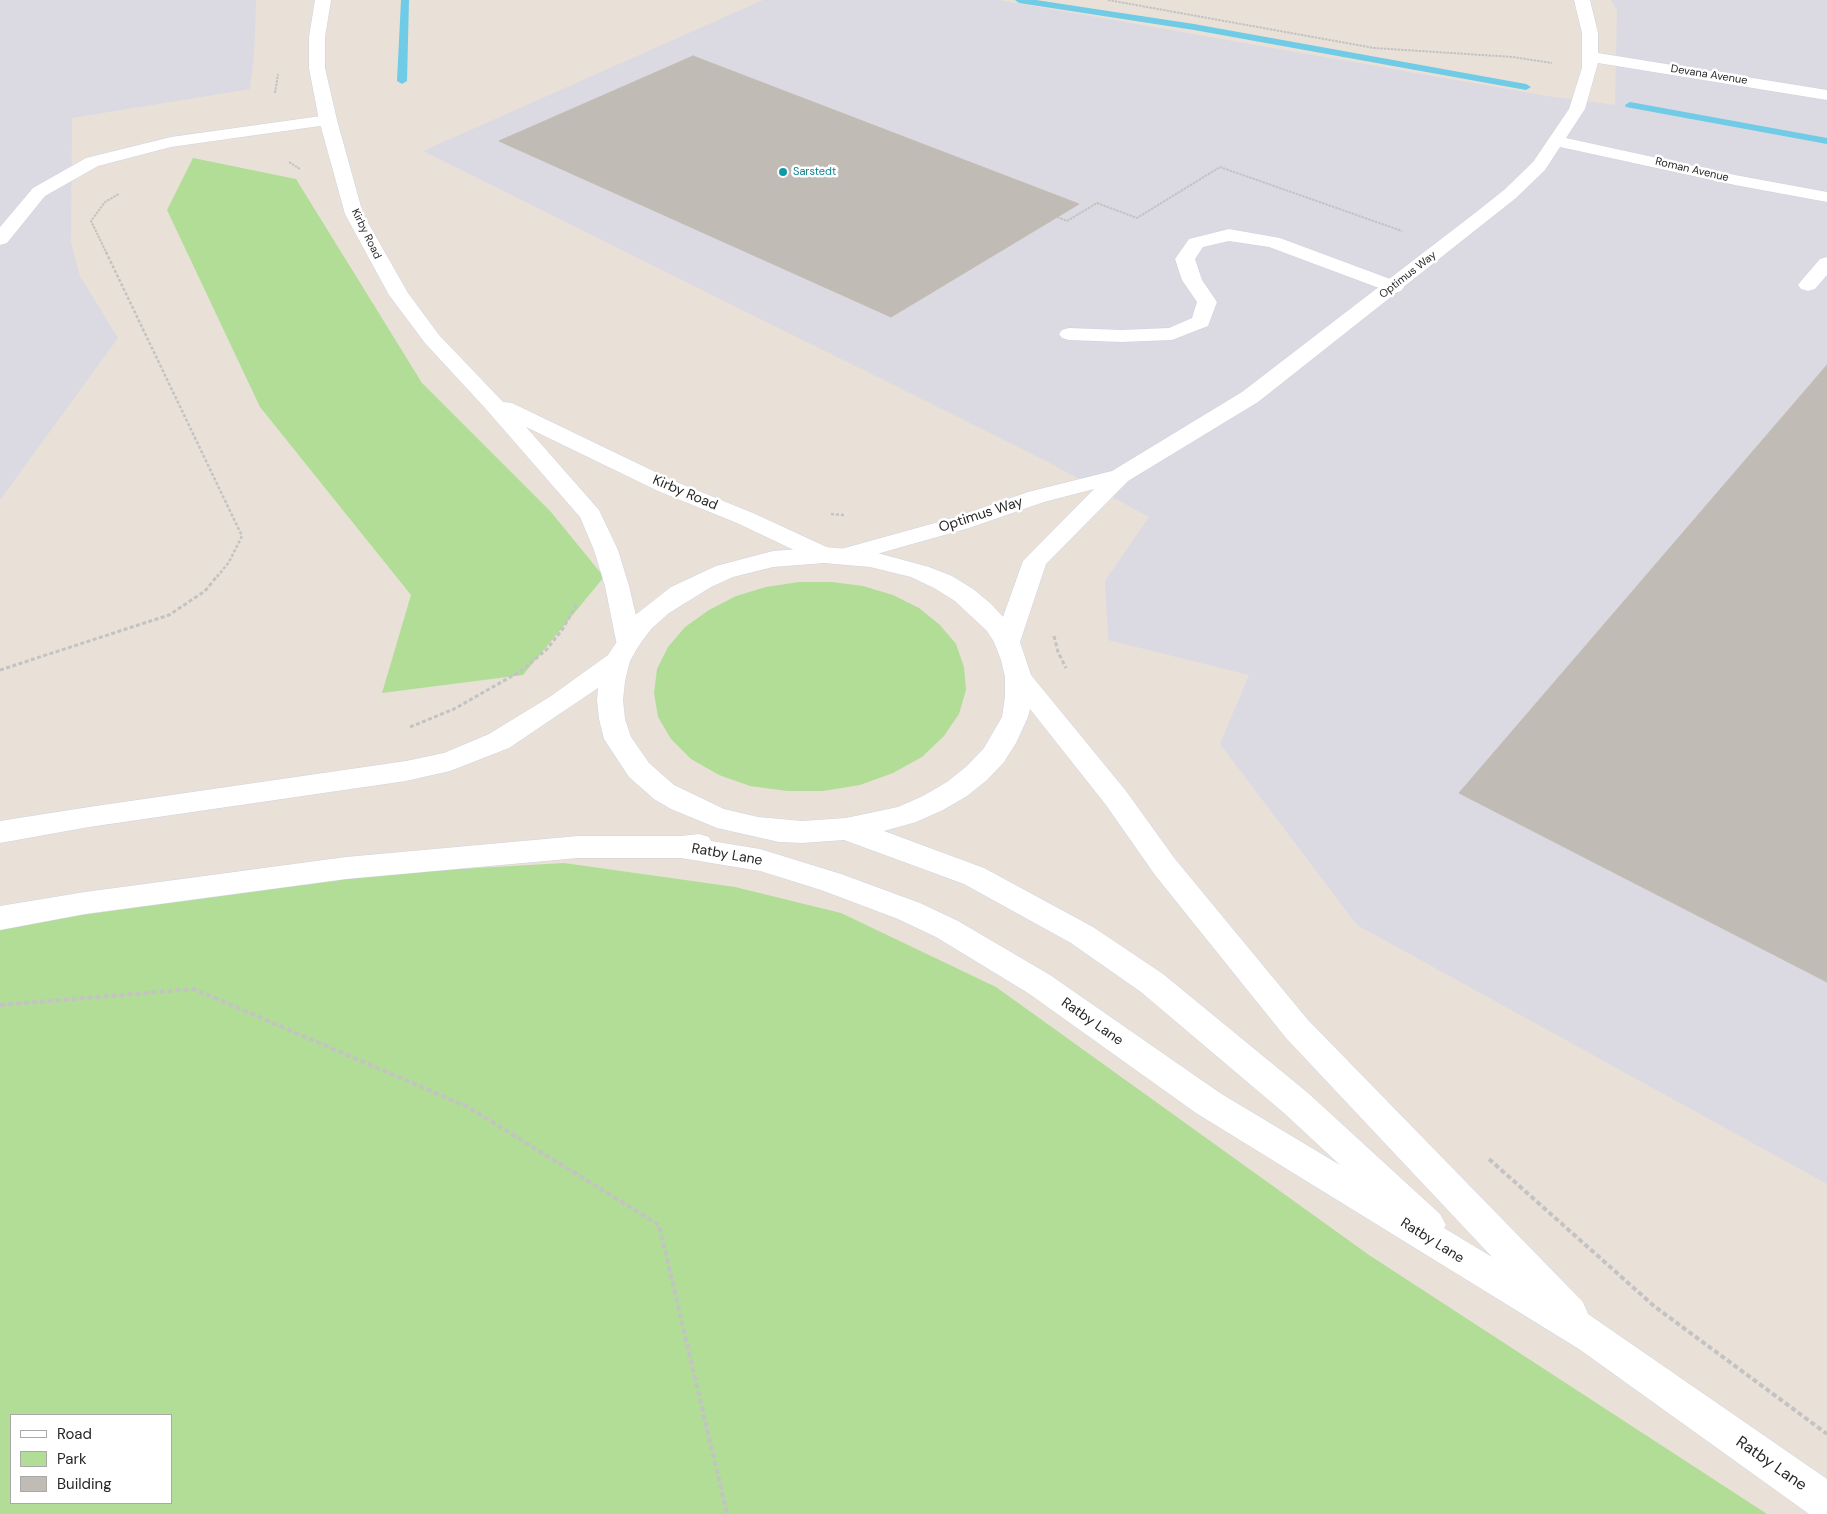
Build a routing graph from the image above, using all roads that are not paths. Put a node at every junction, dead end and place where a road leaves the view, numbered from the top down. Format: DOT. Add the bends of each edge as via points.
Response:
graph roads {
  1 [pos="323,0"];
  2 [pos="1582,0"];
  3 [pos="1590,63"];
  4 [pos="1827,95"];
  5 [pos="328,120"];
  6 [pos="1557,140"];
  7 [pos="1827,197"];
  8 [pos="0,239"];
  9 [pos="1827,263"];
  10 [pos="1808,285"];
  11 [pos="1394,286"];
  12 [pos="1068,334"];
  13 [pos="493,403"];
  14 [pos="1120,476"];
  15 [pos="834,555"];
  16 [pos="1008,642"];
  17 [pos="623,651"];
  18 [pos="1018,677"];
  19 [pos="846,829"];
  20 [pos="0,832"];
  21 [pos="812,832"];
  22 [pos="681,847"];
  23 [pos="0,918"];
  24 [pos="1473,1266"];
  25 [pos="1592,1337"];
  26 [pos="1827,1503"];
  1 -- 5 [label="street, Kirby Road" via="317,38 317,68"];
  2 -- 3 [label="street, Optimus Way" via="1590,33"];
  3 -- 4 [label="street, Devana Avenue"];
  3 -- 6 [label="street, Optimus Way" via="1576,110"];
  5 -- 8 [label="street" via="171,142 92,162 39,192"];
  5 -- 13 [label="street, Kirby Road" via="354,214 368,242 399,295 432,339"];
  6 -- 7 [label="street, Roman Avenue"];
  6 -- 11 [label="street, Optimus Way" via="1539,166 1510,194"];
  9 -- 10 [label="street"];
  11 -- 12 [label="street" via="1274,242 1229,235 1196,243 1185,259 1192,280 1207,302 1201,322 1172,334"];
  11 -- 14 [label="street, Optimus Way" via="1250,397"];
  13 -- 15 [label="street, Kirby Road" via="666,486"];
  13 -- 17 [label="street, Kirby Road" via="591,515 617,586"];
  14 -- 15 [label="street, Optimus Way" via="1036,496 961,523"];
  14 -- 16 [label="street, Optimus Way" via="1035,561"];
  15 -- 16 [label="street" via="896,564 943,582 981,609"];
  15 -- 17 [label="street" via="765,561 725,571 702,581 680,593 643,622"];
  16 -- 18 [label="street"];
  17 -- 20 [label="street" via="560,702 499,741 450,761 406,771"];
  17 -- 21 [label="street" via="612,680 612,719 618,739 629,757 651,782 680,802 717,818 765,829"];
  18 -- 19 [label="street" via="1018,697 1012,723 994,755 977,773 933,803 906,815"];
  18 -- 25 [label="street, Ratby Lane" via="1116,798 1188,896 1297,1029"];
  19 -- 21 [label="street"];
  19 -- 24 [label="street, Ratby Lane" via="974,876 1082,935 1152,983 1296,1103"];
  21 -- 22 [label="street"];
  22 -- 23 [label="street" via="578,847 346,868 85,903"];
  22 -- 24 [label="street, Ratby Lane" via="760,860 787,868 909,911 947,929 1039,984 1208,1103"];
  24 -- 25 [label="street, Ratby Lane"];
  25 -- 26 [label="street, Ratby Lane"];
}
